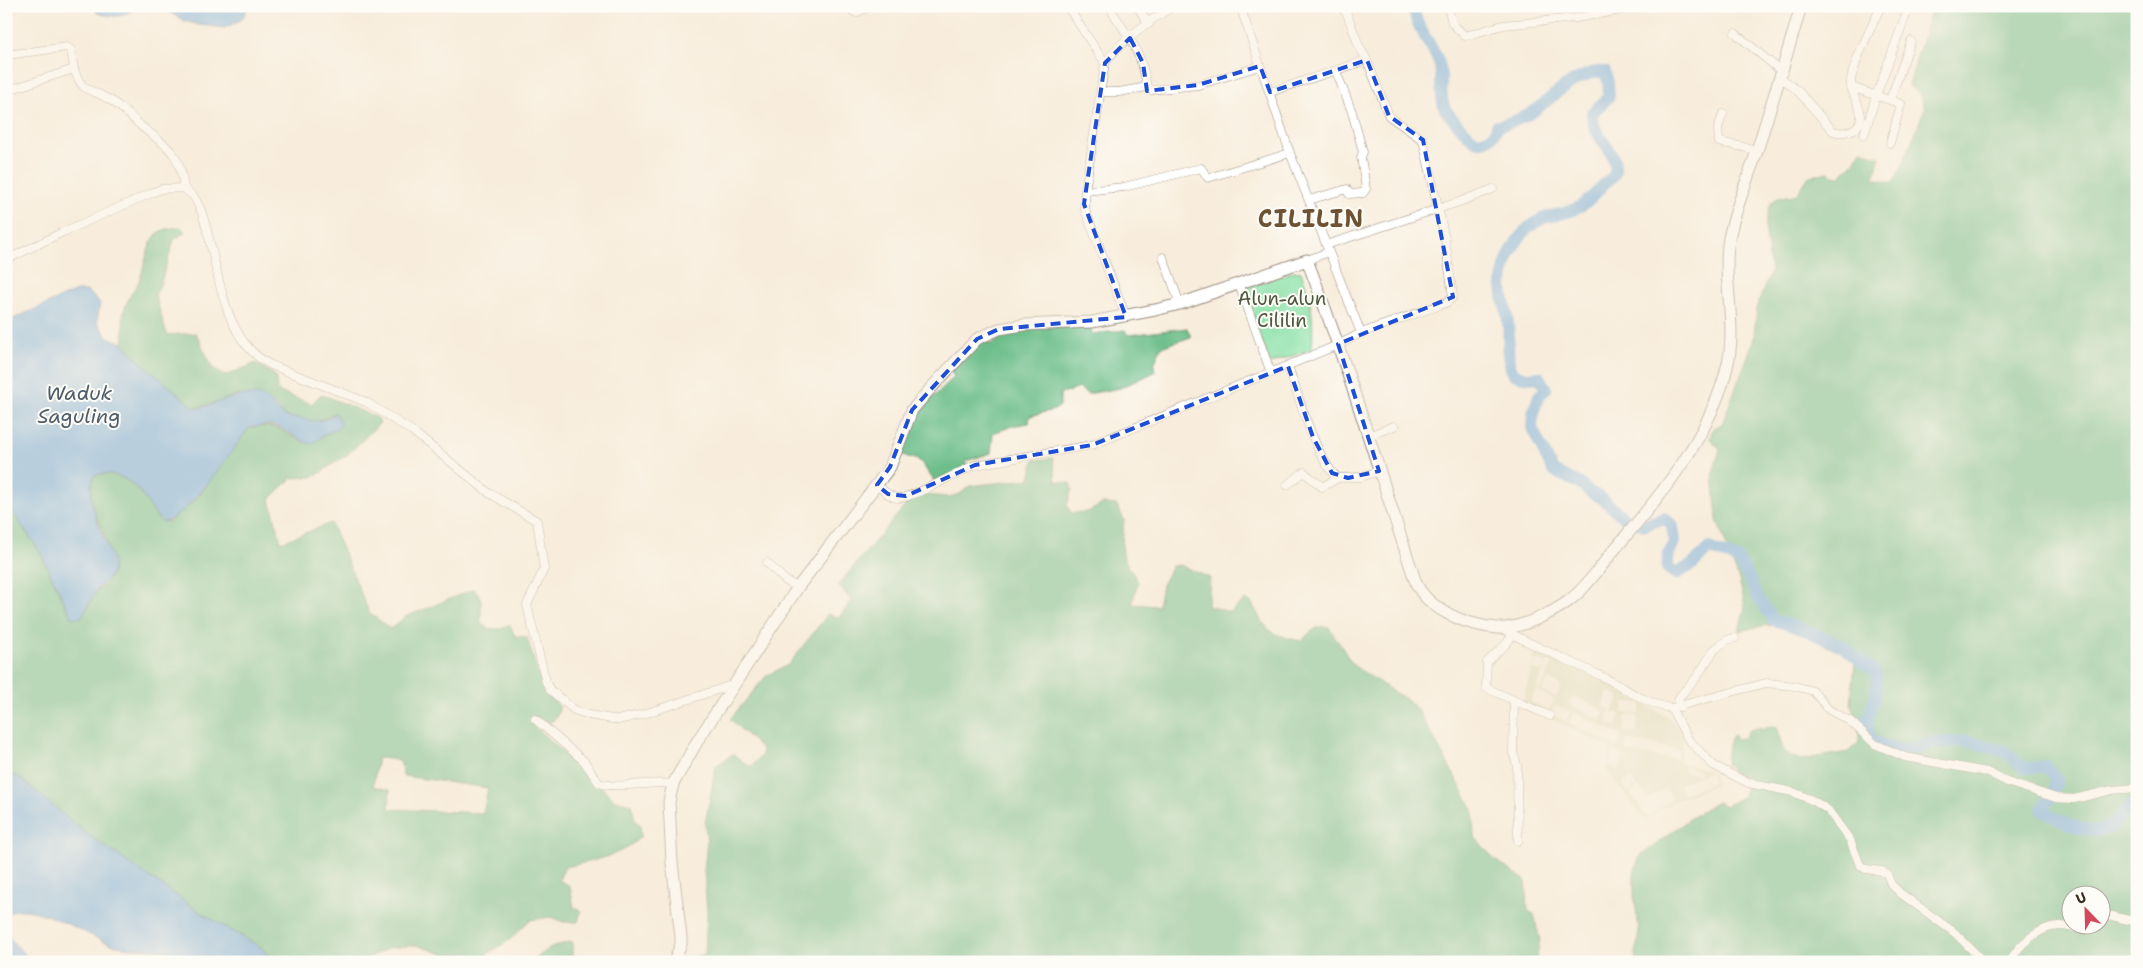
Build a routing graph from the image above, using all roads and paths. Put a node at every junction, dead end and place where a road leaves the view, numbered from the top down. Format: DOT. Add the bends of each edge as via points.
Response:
graph roads {
  1 [pos="845,6"];
  2 [pos="872,6"];
  3 [pos="1067,6"];
  4 [pos="1137,6"];
  5 [pos="1174,6"];
  6 [pos="1240,6"];
  7 [pos="1341,6"];
  8 [pos="1448,6"];
  9 [pos="1644,6"];
  10 [pos="1801,6"];
  11 [pos="1881,6"];
  12 [pos="1907,12"];
  13 [pos="1113,13"];
  14 [pos="1149,24"];
  15 [pos="1735,32"];
  16 [pos="1130,38"];
  17 [pos="1911,41"];
  18 [pos="6,56"];
  19 [pos="1367,60"];
  20 [pos="1105,63"];
  21 [pos="1260,66"];
  22 [pos="74,69"];
  23 [pos="1336,71"];
  24 [pos="1781,74"];
  25 [pos="1147,87"];
  26 [pos="1851,87"];
  27 [pos="6,91"];
  28 [pos="1101,92"];
  29 [pos="1270,92"];
  30 [pos="1876,96"];
  31 [pos="1890,100"];
  32 [pos="1723,114"];
  33 [pos="1864,135"];
  34 [pos="1890,143"];
  35 [pos="1757,150"];
  36 [pos="1290,153"];
  37 [pos="184,188"];
  38 [pos="1493,188"];
  39 [pos="1085,191"];
  40 [pos="1308,200"];
  41 [pos="1438,208"];
  42 [pos="1327,249"];
  43 [pos="1163,257"];
  44 [pos="6,260"];
  45 [pos="1307,260"];
  46 [pos="1239,284"];
  47 [pos="1180,304"];
  48 [pos="1126,316"];
  49 [pos="1361,333"];
  50 [pos="1338,345"];
  51 [pos="1288,366"];
  52 [pos="1270,374"];
  53 [pos="1394,426"];
  54 [pos="1368,436"];
  55 [pos="1379,471"];
  56 [pos="1338,478"];
  57 [pos="877,485"];
  58 [pos="1287,485"];
  59 [pos="767,563"];
  60 [pos="798,587"];
  61 [pos="1508,631"];
  62 [pos="1735,638"];
  63 [pos="734,684"];
  64 [pos="1514,701"];
  65 [pos="1680,707"];
  66 [pos="1671,708"];
  67 [pos="1550,716"];
  68 [pos="535,719"];
  69 [pos="673,784"];
  70 [pos="2137,788"];
  71 [pos="1518,841"];
  72 [pos="2110,916"];
  73 [pos="2137,922"];
  74 [pos="2060,926"];
  75 [pos="674,961"];
  76 [pos="1984,962"];
  77 [pos="2010,962"];
  1 -- 2 [label="street" via="856,13"];
  3 -- 20 [label="street"];
  4 -- 14 [label="street"];
  5 -- 14 [label="street"];
  6 -- 21 [label="street"];
  7 -- 19 [label="street"];
  8 -- 9 [label="street" via="1452,24 1465,36 1503,24 1576,18"];
  10 -- 24 [label="main road"];
  11 -- 26 [label="street" via="1855,67"];
  12 -- 30 [label="street"];
  13 -- 16 [label="street"];
  14 -- 16 [label="street"];
  15 -- 24 [label="street"];
  16 -- 20 [label="street"];
  16 -- 25 [label="street" via="1142,63"];
  17 -- 31 [label="street"];
  18 -- 22 [label="street" via="67,47 71,50"];
  19 -- 23 [label="street"];
  19 -- 41 [label="street" via="1389,116 1423,140"];
  20 -- 28 [label="street"];
  21 -- 25 [label="street" via="1198,85 1151,90"];
  21 -- 29 [label="street"];
  22 -- 27 [label="street"];
  22 -- 37 [label="street" via="86,90 114,102 171,150 181,169"];
  23 -- 29 [label="street"];
  23 -- 40 [label="street" via="1363,152 1366,189 1363,193 1349,194 1347,189"];
  24 -- 26 [label="street" via="1838,133 1856,128 1861,122"];
  24 -- 35 [label="main road"];
  25 -- 28 [label="street"];
  26 -- 30 [label="street"];
  28 -- 39 [label="street"];
  29 -- 36 [label="street"];
  30 -- 31 [label="street"];
  30 -- 33 [label="street"];
  31 -- 34 [label="street" via="1900,103 1902,108"];
  32 -- 35 [label="street" via="1718,128 1720,142"];
  35 -- 61 [label="main road" via="1729,239 1731,342 1726,371 1694,445 1647,512 1571,599"];
  36 -- 39 [label="street" via="1208,178 1201,168 1124,187"];
  36 -- 40 [label="street"];
  37 -- 44 [label="street" via="161,189"];
  37 -- 63 [label="street" via="200,208 230,317 251,353 271,365 366,402 412,431 489,493 537,521 544,570 527,606 546,682 558,699 574,710 618,720"];
  38 -- 41 [label="street"];
  39 -- 48 [label="street" via="1084,210"];
  40 -- 42 [label="street"];
  41 -- 42 [label="street"];
  41 -- 49 [label="street" via="1452,300"];
  42 -- 45 [label="street"];
  42 -- 49 [label="street"];
  43 -- 47 [label="street"];
  45 -- 46 [label="main road"];
  45 -- 50 [label="main road"];
  46 -- 47 [label="main road"];
  46 -- 52 [label="street"];
  47 -- 48 [label="main road"];
  48 -- 57 [label="main road" via="1092,322 1008,326 977,339 912,410 890,467"];
  49 -- 50 [label="street"];
  50 -- 51 [label="street"];
  50 -- 54 [label="main road"];
  51 -- 52 [label="street"];
  51 -- 56 [label="street" via="1314,437 1332,473"];
  52 -- 57 [label="street" via="1092,445 975,465 896,498"];
  53 -- 54 [label="street"];
  54 -- 55 [label="main road"];
  55 -- 56 [label="street" via="1361,478"];
  55 -- 61 [label="main road" via="1422,594 1446,613"];
  56 -- 58 [label="street" via="1322,486 1304,472"];
  57 -- 60 [label="main road"];
  59 -- 60 [label="street" via="786,581"];
  60 -- 63 [label="main road"];
  61 -- 64 [label="street" via="1507,643 1487,662 1486,688"];
  61 -- 66 [label="street" via="1650,703"];
  62 -- 65 [label="street" via="1715,650 1680,696"];
  63 -- 69 [label="main road"];
  64 -- 67 [label="street"];
  64 -- 71 [label="street"];
  65 -- 66 [label="street"];
  65 -- 70 [label="street" via="1755,685 1795,686 1813,691 1829,710 1850,721 1866,738 1905,757 1988,772 2007,782 2056,798 2074,799"];
  66 -- 76 [label="street" via="1688,739 1713,764 1748,783 1793,792 1828,810 1850,840 1860,865 1872,871 1882,870 1900,893 1956,933"];
  68 -- 69 [label="street" via="584,760 599,783"];
  69 -- 75 [label="main road" via="669,802 672,863 681,937"];
  72 -- 73 [label="street"];
  74 -- 77 [label="street" via="2042,930 2020,948"];
}
